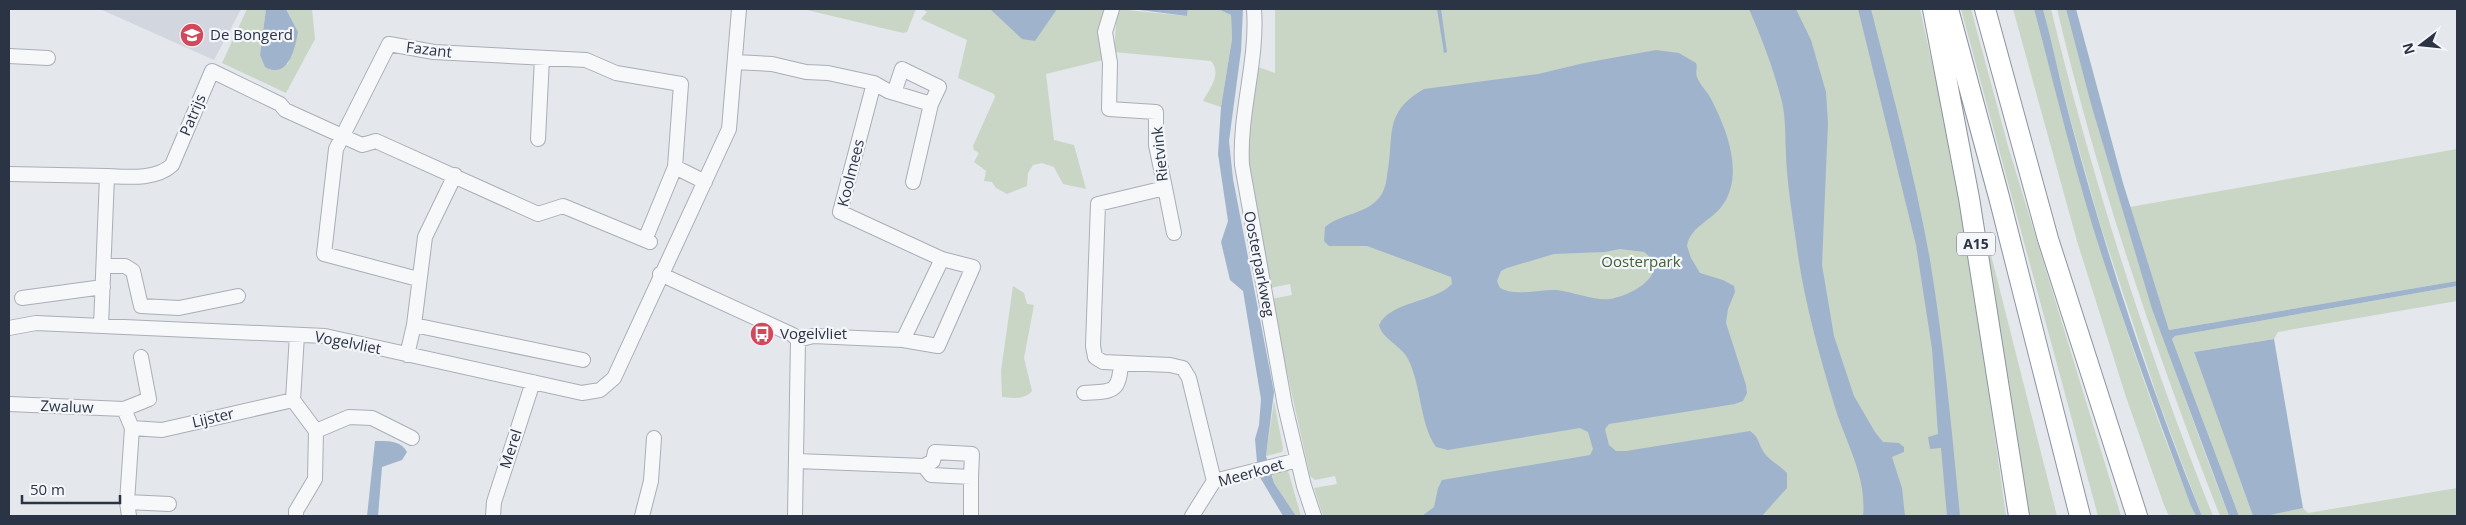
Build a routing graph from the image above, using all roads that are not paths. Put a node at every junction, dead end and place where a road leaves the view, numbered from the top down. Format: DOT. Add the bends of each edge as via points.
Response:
graph roads {
  1 [pos="739,9"];
  2 [pos="1254,9"];
  3 [pos="1933,9"];
  4 [pos="1948,9"];
  5 [pos="1985,9"];
  6 [pos="1112,10"];
  7 [pos="9,56"];
  8 [pos="48,58"];
  9 [pos="542,58"];
  10 [pos="736,62"];
  11 [pos="874,83"];
  12 [pos="894,92"];
  13 [pos="280,104"];
  14 [pos="931,104"];
  15 [pos="343,136"];
  16 [pos="538,139"];
  17 [pos="676,167"];
  18 [pos="9,174"];
  19 [pos="455,175"];
  20 [pos="108,176"];
  21 [pos="705,182"];
  22 [pos="914,182"];
  23 [pos="1165,188"];
  24 [pos="1174,233"];
  25 [pos="942,259"];
  26 [pos="104,266"];
  27 [pos="660,274"];
  28 [pos="418,279"];
  29 [pos="103,287"];
  30 [pos="238,296"];
  31 [pos="22,298"];
  32 [pos="414,325"];
  33 [pos="101,326"];
  34 [pos="9,328"];
  35 [pos="297,335"];
  36 [pos="798,340"];
  37 [pos="903,340"];
  38 [pos="407,355"];
  39 [pos="141,357"];
  40 [pos="583,360"];
  41 [pos="1121,363"];
  42 [pos="533,382"];
  43 [pos="1084,393"];
  44 [pos="293,400"];
  45 [pos="9,404"];
  46 [pos="124,409"];
  47 [pos="132,428"];
  48 [pos="316,430"];
  49 [pos="412,438"];
  50 [pos="654,438"];
  51 [pos="1298,460"];
  52 [pos="797,461"];
  53 [pos="924,466"];
  54 [pos="2120,466"];
  55 [pos="971,477"];
  56 [pos="1214,481"];
  57 [pos="126,502"];
  58 [pos="169,504"];
  59 [pos="129,516"];
  60 [pos="296,516"];
  61 [pos="493,516"];
  62 [pos="642,516"];
  63 [pos="795,516"];
  64 [pos="971,516"];
  65 [pos="1192,516"];
  66 [pos="1314,516"];
  67 [pos="2019,516"];
  68 [pos="2080,516"];
  69 [pos="2137,516"];
  70 [pos="2143,516"];
  1 -- 10 [label="street, Vogelvliet"];
  2 -- 51 [label="street, Oosterparkweg" via="1252,60 1240,138 1242,165"];
  3 -- 67 [label="highway, A15" via="1969,198"];
  4 -- 68 [label="highway, A15"];
  5 -- 54 [label="highway" via="2048,239"];
  6 -- 23 [label="street, Rietvink" via="1105,32 1110,63 1109,109 1156,112 1156,145"];
  7 -- 8 [label="street"];
  9 -- 15 [label="street, Fazant" via="434,52 389,44"];
  9 -- 16 [label="street"];
  9 -- 17 [label="street, Fazant" via="586,60 616,74 681,84"];
  10 -- 11 [label="street" via="772,64"];
  10 -- 21 [label="street, Vogelvliet" via="729,130"];
  11 -- 12 [label="street"];
  11 -- 25 [label="street, Koolmees" via="840,212"];
  12 -- 14 [label="street"];
  12 -- 14 [label="street" via="902,69 939,87"];
  13 -- 15 [label="street, Fazant" via="285,110"];
  13 -- 20 [label="street, Patrijs" via="212,71 172,165 156,175"];
  14 -- 22 [label="street"];
  15 -- 19 [label="street, Fazant" via="362,145 376,141"];
  15 -- 28 [label="street, Fazant" via="336,149 324,254"];
  17 -- 19 [label="street, Fazant" via="648,241 563,206 538,214"];
  17 -- 21 [label="street"];
  18 -- 20 [label="street, Patrijs"];
  19 -- 28 [label="street" via="425,238"];
  20 -- 26 [label="street"];
  21 -- 27 [label="street, Vogelvliet"];
  23 -- 24 [label="street"];
  23 -- 41 [label="street, Rietvink" via="1098,204 1093,346 1095,357 1102,362"];
  25 -- 37 [label="street"];
  25 -- 37 [label="street, Koolmees" via="973,267 938,346"];
  26 -- 29 [label="street"];
  26 -- 30 [label="street" via="125,266 133,271 141,306 179,308"];
  27 -- 36 [label="street"];
  27 -- 42 [label="street, Vogelvliet" via="614,378 600,390 582,393"];
  28 -- 32 [label="street"];
  29 -- 31 [label="street"];
  29 -- 33 [label="street"];
  32 -- 38 [label="street"];
  32 -- 40 [label="street"];
  33 -- 34 [label="street, Vogelvliet" via="36,324"];
  33 -- 35 [label="street, Vogelvliet"];
  35 -- 38 [label="street, Vogelvliet" via="325,336"];
  35 -- 44 [label="street"];
  36 -- 37 [label="street, Koolmees" via="813,336"];
  36 -- 52 [label="street"];
  38 -- 42 [label="street, Vogelvliet"];
  39 -- 46 [label="street, Zwaluw" via="148,399"];
  41 -- 43 [label="street" via="1120,381 1116,388"];
  41 -- 56 [label="street, Rietvink" via="1183,368 1189,378"];
  42 -- 61 [label="street, Merel" via="494,502"];
  44 -- 47 [label="street, Lijster" via="162,430"];
  44 -- 48 [label="street"];
  45 -- 46 [label="street, Zwaluw"];
  46 -- 47 [label="street"];
  47 -- 57 [label="street"];
  48 -- 49 [label="street" via="349,417 372,418"];
  48 -- 60 [label="street" via="315,479"];
  50 -- 62 [label="street" via="650,481"];
  51 -- 56 [label="street, Meerkoet"];
  51 -- 66 [label="street, Oosterparkweg"];
  52 -- 53 [label="street"];
  52 -- 63 [label="street"];
  53 -- 55 [label="street" via="931,474"];
  53 -- 55 [label="street" via="933,461 935,452 972,454"];
  54 -- 69 [label="highway"];
  54 -- 70 [label="highway"];
  55 -- 64 [label="street"];
  56 -- 65 [label="street, Meerkoet"];
  57 -- 58 [label="street"];
  57 -- 59 [label="street"];
}
